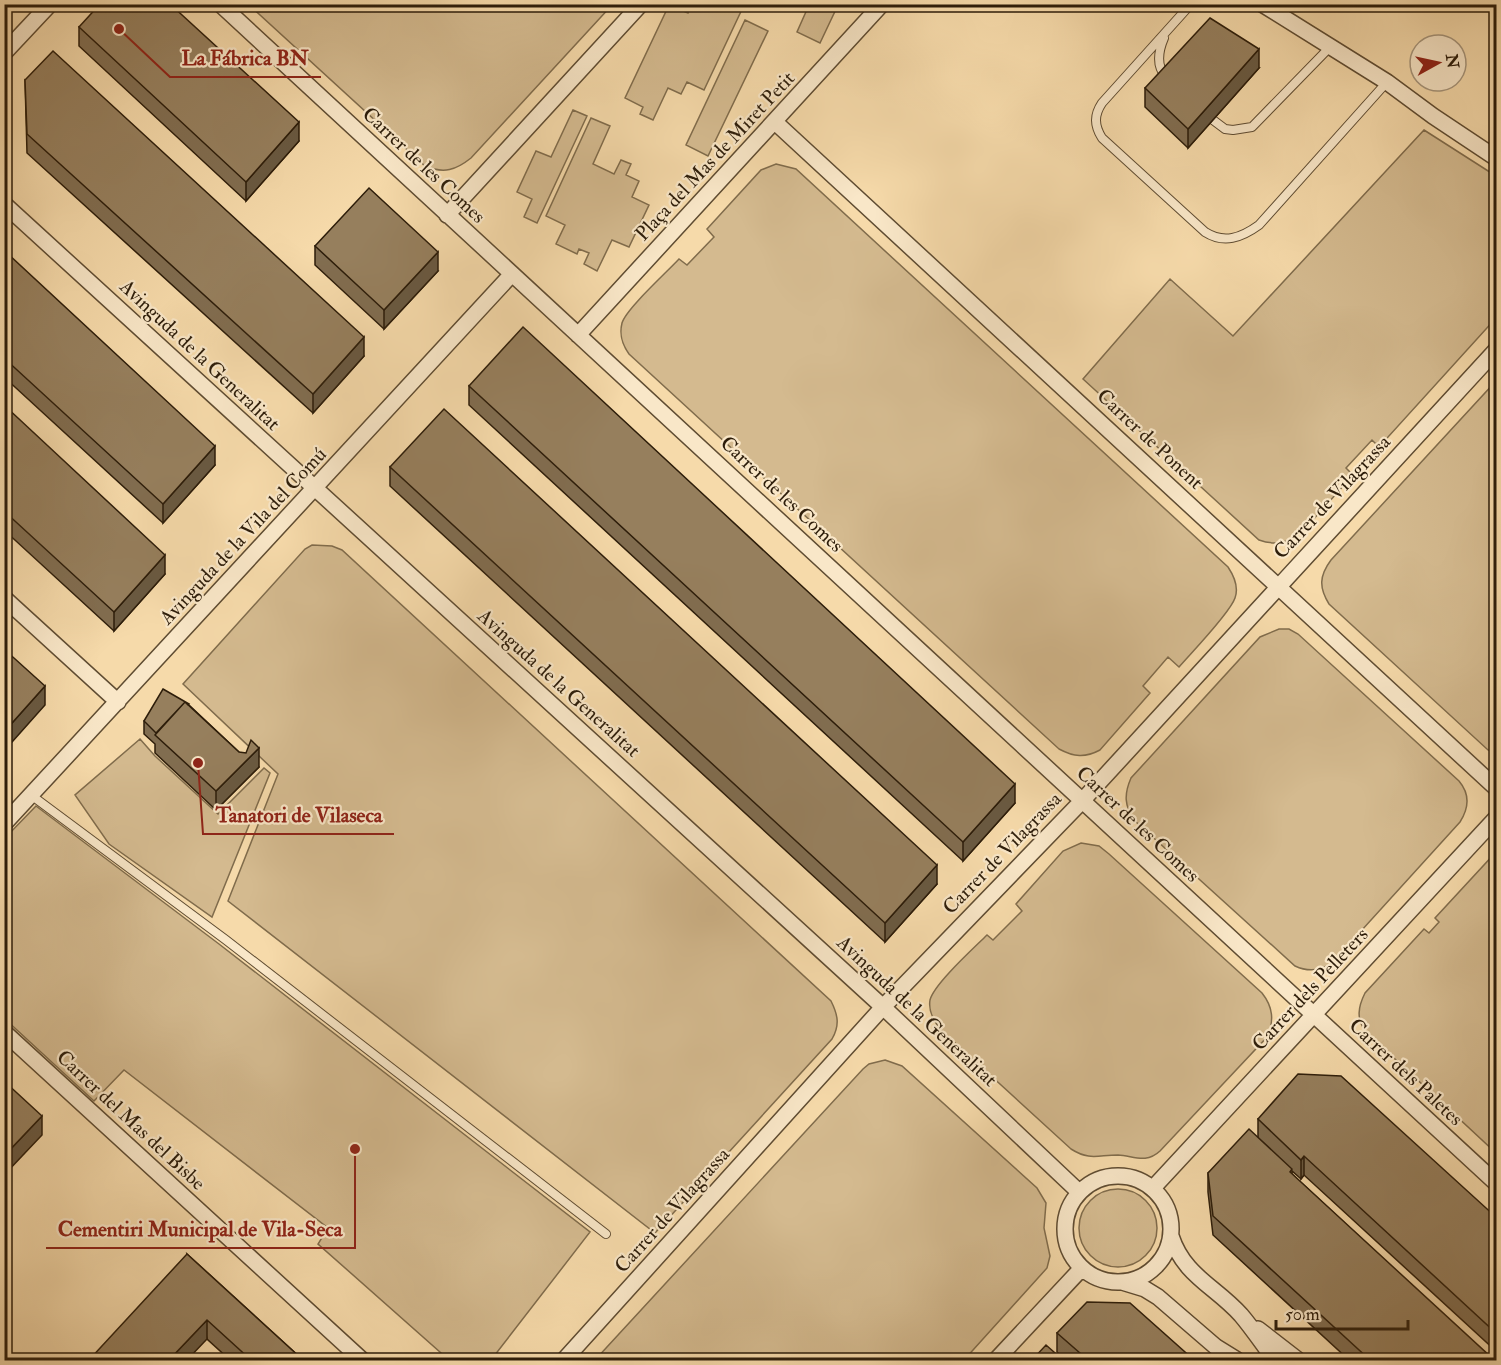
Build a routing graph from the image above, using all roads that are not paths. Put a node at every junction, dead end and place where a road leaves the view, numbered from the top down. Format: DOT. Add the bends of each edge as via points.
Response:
graph roads {
  1 [pos="50,4"];
  2 [pos="220,4"];
  3 [pos="641,4"];
  4 [pos="882,4"];
  5 [pos="1191,4"];
  6 [pos="1262,4"];
  7 [pos="1169,28"];
  8 [pos="1330,47"];
  9 [pos="4,53"];
  10 [pos="1170,80"];
  11 [pos="1388,82"];
  12 [pos="1213,120"];
  13 [pos="775,122"];
  14 [pos="1497,158"];
  15 [pos="6,203"];
  16 [pos="447,215"];
  17 [pos="511,275"];
  18 [pos="578,335"];
  19 [pos="1497,350"];
  20 [pos="315,489"];
  21 [pos="1279,586"];
  22 [pos="4,598"];
  23 [pos="118,702"];
  24 [pos="1497,788"];
  25 [pos="31,795"];
  26 [pos="1082,801"];
  27 [pos="1497,818"];
  28 [pos="4,824"];
  29 [pos="883,1007"];
  30 [pos="1314,1016"];
  31 [pos="4,1032"];
  32 [pos="1497,1183"];
  33 [pos="1153,1188"];
  34 [pos="1079,1192"];
  35 [pos="606,1234"];
  36 [pos="1172,1236"];
  37 [pos="1082,1268"];
  38 [pos="1122,1282"];
  39 [pos="1240,1315"];
  40 [pos="1216,1347"];
  41 [pos="362,1360"];
  42 [pos="564,1360"];
  43 [pos="996,1360"];
  44 [pos="1228,1360"];
  45 [pos="1237,1360"];
  46 [pos="1275,1360"];
  47 [pos="1298,1360"];
  1 -- 9 [label="street"];
  2 -- 16 [label="street, Carrer de les Comes"];
  3 -- 16 [label="street"];
  4 -- 13 [label="street, Plaça del Mas de Miret Petit"];
  5 -- 7 [label="lane"];
  6 -- 8 [label="street"];
  7 -- 10 [label="lane" via="1159,59 1163,74"];
  7 -- 11 [label="lane" via="1102,103 1095,124 1101,138 1204,232 1221,239 1239,237 1259,225"];
  8 -- 11 [label="street"];
  8 -- 12 [label="lane" via="1252,127 1225,129"];
  11 -- 14 [label="street"];
  13 -- 18 [label="street, Plaça del Mas de Miret Petit"];
  13 -- 21 [label="street, Carrer de Ponent"];
  15 -- 20 [label="street, Avinguda de la Generalitat"];
  16 -- 17 [label="street, Carrer de les Comes"];
  17 -- 18 [label="street, Carrer de les Comes"];
  17 -- 20 [label="street, Avinguda de la Vila del Comú"];
  18 -- 26 [label="street, Carrer de les Comes"];
  19 -- 21 [label="street, Carrer de Vilagrassa"];
  20 -- 23 [label="street, Avinguda de la Vila del Comú"];
  20 -- 29 [label="street, Avinguda de la Generalitat"];
  21 -- 24 [label="street, Carrer de Ponent"];
  21 -- 26 [label="street, Carrer de Vilagrassa"];
  22 -- 23 [label="street"];
  23 -- 25 [label="street, Avinguda de la Vila del Comú"];
  25 -- 28 [label="street, Avinguda de la Vila del Comú"];
  25 -- 35 [label="lane" via="226,940"];
  26 -- 29 [label="street, Carrer de Vilagrassa"];
  26 -- 30 [label="street, Carrer de les Comes"];
  27 -- 30 [label="street, Carrer dels Pelleters"];
  29 -- 34 [label="street, Avinguda de la Generalitat"];
  29 -- 42 [label="street, Carrer de Vilagrassa"];
  30 -- 32 [label="street, Carrer dels Paletes"];
  30 -- 33 [label="street, Carrer dels Pelleters"];
  31 -- 41 [label="street, Carrer del Mas del Bisbe"];
  33 -- 34 [label="street" via="1123,1175 1107,1176"];
  33 -- 36 [label="street" via="1171,1218"];
  34 -- 37 [label="street" via="1070,1206 1066,1239"];
  36 -- 38 [label="street" via="1155,1268 1140,1278"];
  36 -- 39 [label="street" via="1187,1266"];
  37 -- 38 [label="street" via="1108,1281"];
  37 -- 43 [label="street"];
  38 -- 40 [label="street" via="1158,1297"];
  39 -- 46 [label="street"];
  39 -- 47 [label="street"];
  40 -- 44 [label="street"];
  40 -- 45 [label="street"];
}
